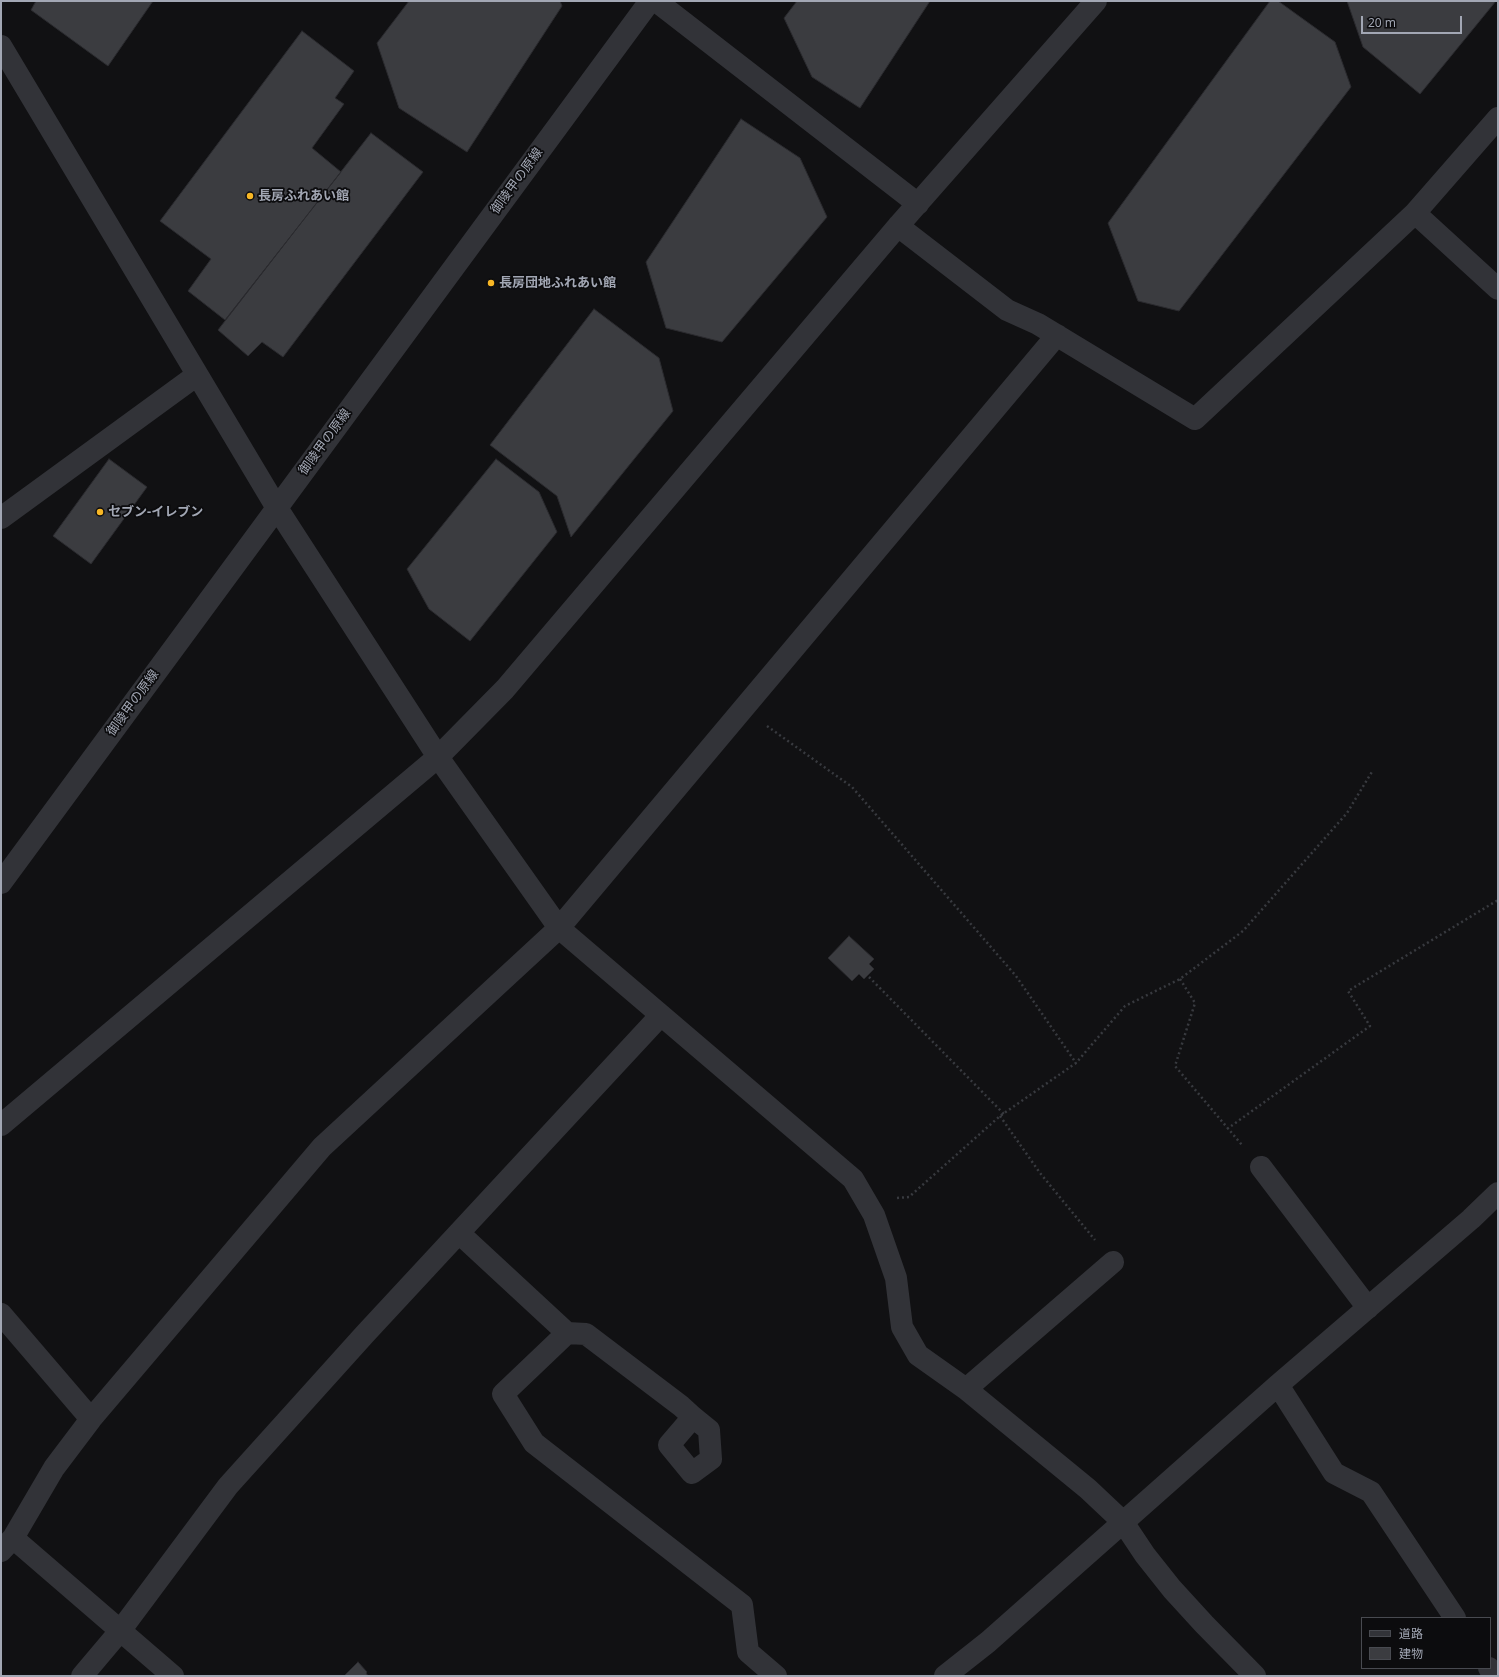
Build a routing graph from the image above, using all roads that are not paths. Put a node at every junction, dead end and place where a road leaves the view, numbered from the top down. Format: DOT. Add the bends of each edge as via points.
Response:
graph roads {
  1 [pos="650,1"];
  2 [pos="656,1"];
  3 [pos="1096,1"];
  4 [pos="1,46"];
  5 [pos="1498,118"];
  6 [pos="918,204"];
  7 [pos="1415,213"];
  8 [pos="898,226"];
  9 [pos="1498,288"];
  10 [pos="1057,335"];
  11 [pos="197,375"];
  12 [pos="277,508"];
  13 [pos="1,518"];
  14 [pos="438,756"];
  15 [pos="1,883"];
  16 [pos="559,928"];
  17 [pos="661,1015"];
  18 [pos="1,1125"];
  19 [pos="1261,1167"];
  20 [pos="1498,1193"];
  21 [pos="459,1233"];
  22 [pos="1113,1262"];
  23 [pos="1368,1308"];
  24 [pos="1,1314"];
  25 [pos="567,1333"];
  26 [pos="1278,1386"];
  27 [pos="966,1389"];
  28 [pos="693,1417"];
  29 [pos="91,1419"];
  30 [pos="1123,1522"];
  31 [pos="7,1544"];
  32 [pos="1455,1617"];
  33 [pos="120,1631"];
  34 [pos="82,1676"];
  35 [pos="173,1676"];
  36 [pos="776,1676"];
  37 [pos="945,1676"];
  38 [pos="1255,1676"];
  1 -- 12 [label="street, 御陵甲の原線"];
  2 -- 6 [label="street"];
  3 -- 6 [label="street"];
  4 -- 11 [label="street"];
  5 -- 7 [label="street"];
  6 -- 8 [label="street"];
  7 -- 9 [label="street"];
  7 -- 10 [label="street" via="1196,419"];
  8 -- 10 [label="street" via="1007,310"];
  8 -- 14 [label="street" via="505,689"];
  10 -- 16 [label="street"];
  11 -- 12 [label="street"];
  11 -- 13 [label="street"];
  12 -- 14 [label="street"];
  12 -- 15 [label="street, 御陵甲の原線"];
  14 -- 16 [label="street"];
  14 -- 18 [label="street"];
  16 -- 17 [label="street"];
  16 -- 29 [label="street" via="322,1147"];
  17 -- 21 [label="street"];
  17 -- 27 [label="street" via="853,1179 874,1215 896,1278 902,1327 918,1355"];
  19 -- 23 [label="street"];
  20 -- 23 [label="street"];
  21 -- 25 [label="street"];
  21 -- 33 [label="street" via="228,1486"];
  22 -- 27 [label="street"];
  23 -- 26 [label="street"];
  24 -- 29 [label="street"];
  25 -- 28 [label="street" via="586,1334"];
  25 -- 36 [label="street" via="504,1394 507,1400 534,1443 742,1605 748,1652"];
  26 -- 30 [label="street"];
  26 -- 32 [label="street" via="1334,1473 1372,1492"];
  27 -- 30 [label="street" via="1088,1488"];
  29 -- 31 [label="street" via="54,1468"];
  30 -- 37 [label="street" via="988,1642"];
  30 -- 38 [label="street" via="1145,1556 1172,1589"];
  31 -- 33 [label="street"];
  33 -- 34 [label="street"];
  33 -- 35 [label="street"];
}
